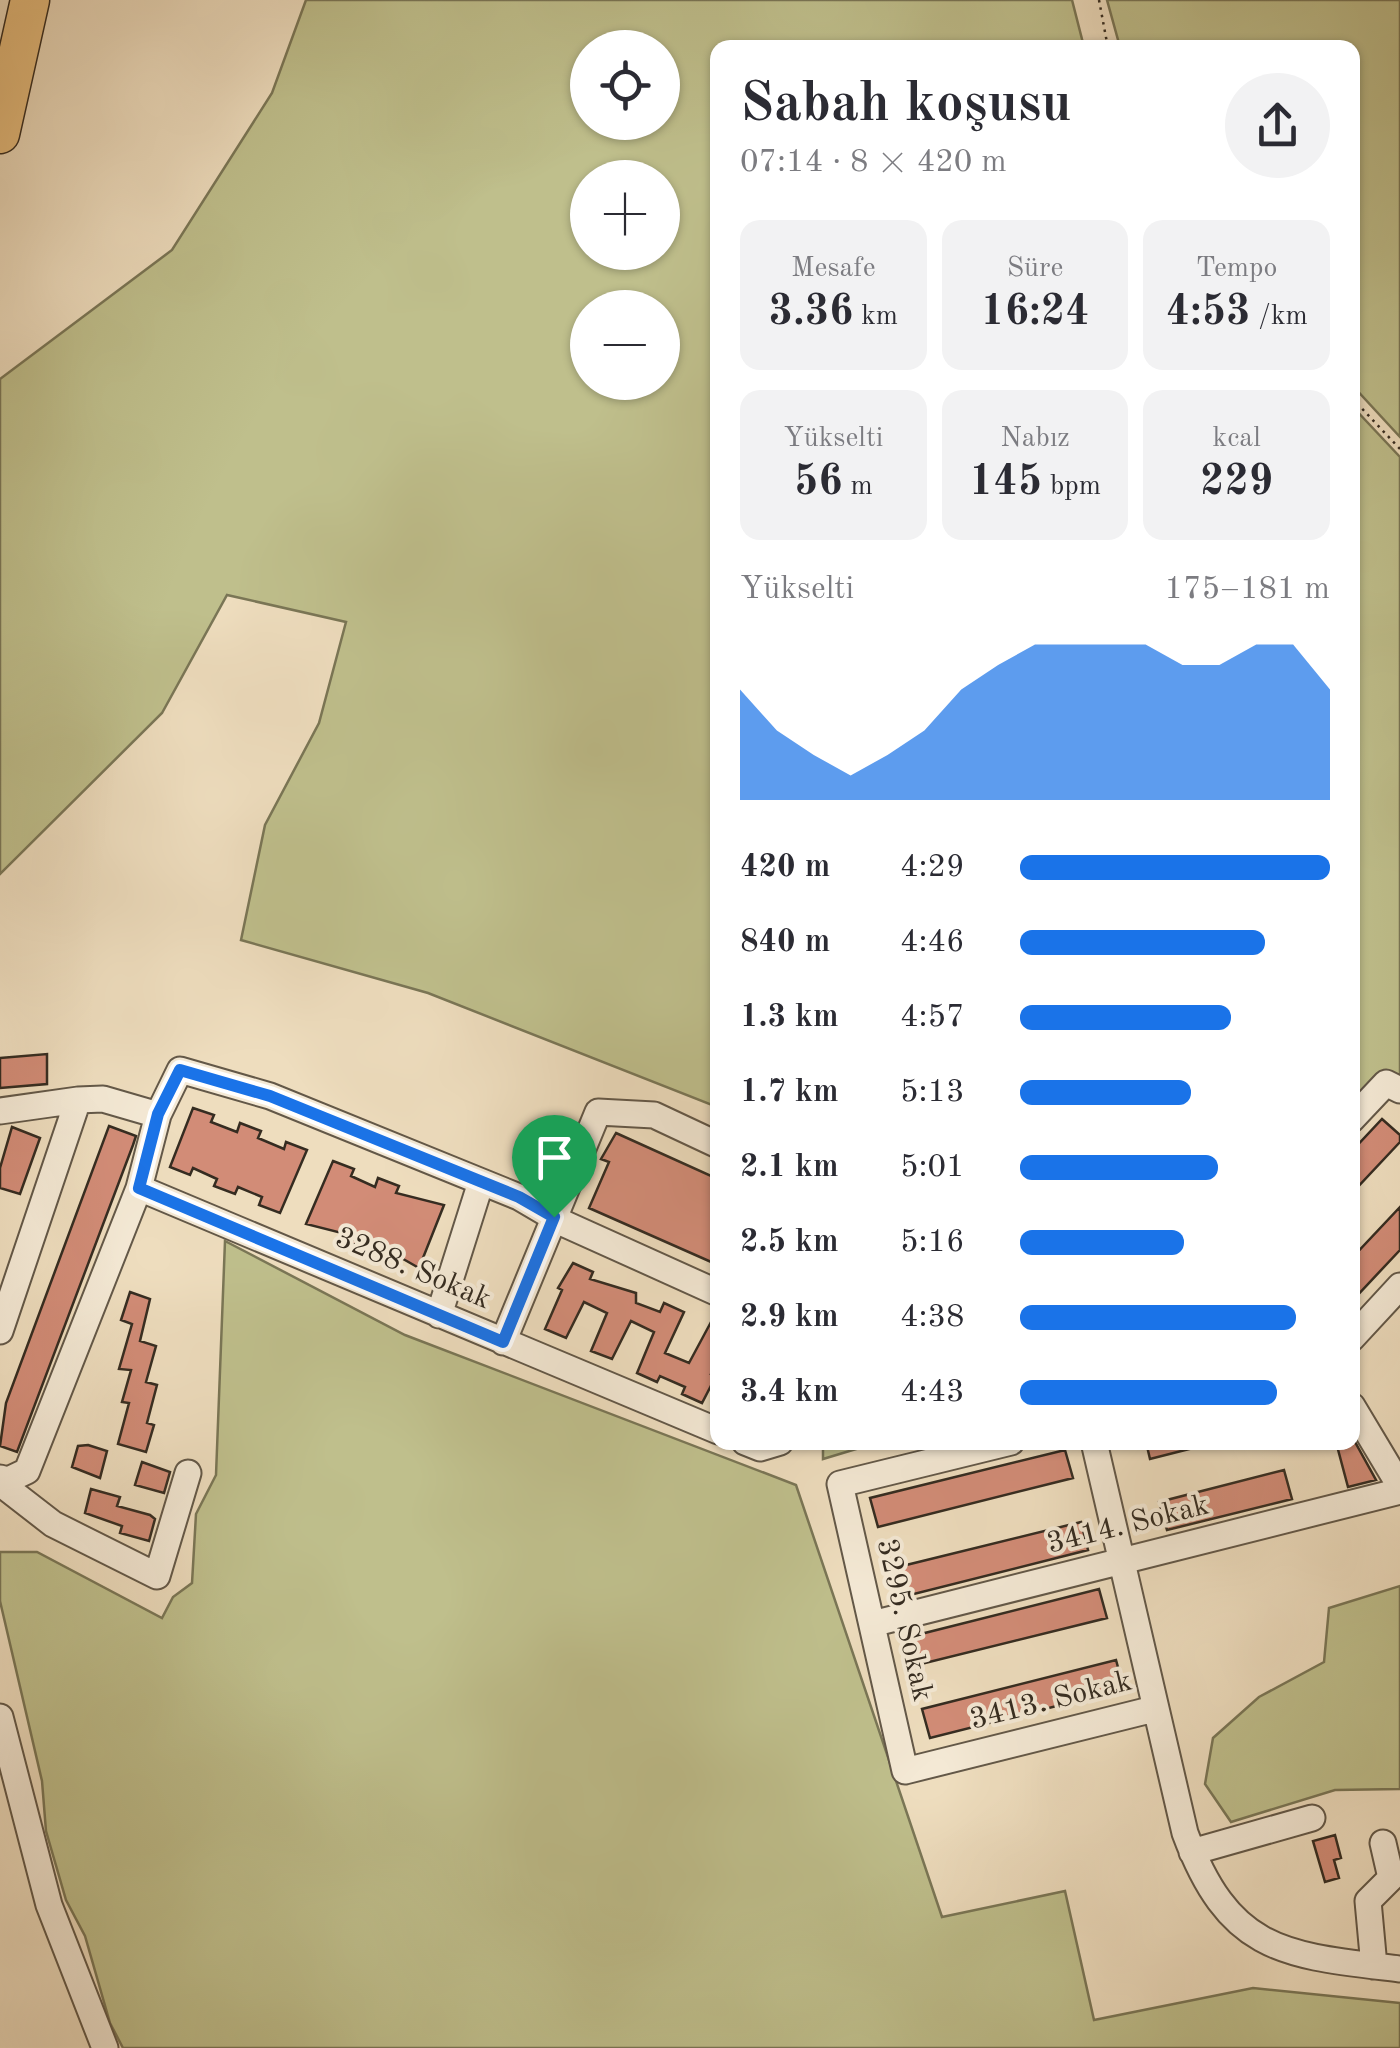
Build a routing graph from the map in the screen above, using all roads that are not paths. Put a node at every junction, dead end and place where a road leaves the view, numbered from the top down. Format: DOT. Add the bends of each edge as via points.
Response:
graph roads {
  1 [pos="30,0"];
  2 [pos="0,134"];
  3 [pos="1400,1090"];
  4 [pos="78,1100"];
  5 [pos="1360,1110"];
  6 [pos="0,1111"];
  7 [pos="158,1114"];
  8 [pos="710,1141"];
  9 [pos="481,1182"];
  10 [pos="139,1188"];
  11 [pos="554,1217"];
  12 [pos="1400,1286"];
  13 [pos="710,1289"];
  14 [pos="439,1315"];
  15 [pos="1360,1329"];
  16 [pos="0,1331"];
  17 [pos="503,1342"];
  18 [pos="1360,1420"];
  19 [pos="710,1428"];
  20 [pos="978,1450"];
  21 [pos="1096,1450"];
  22 [pos="188,1473"];
  23 [pos="0,1481"];
  24 [pos="1400,1488"];
  25 [pos="1121,1560"];
  26 [pos="872,1624"];
  27 [pos="0,1717"];
  28 [pos="1156,1718"];
  29 [pos="905,1770"];
  30 [pos="1312,1818"];
  31 [pos="1383,1844"];
  32 [pos="1192,1852"];
  33 [pos="1387,1967"];
  34 [pos="105,2048"];
  1 -- 2 [label="highway"];
  3 -- 5 [label="street" via="1386,1083"];
  4 -- 6 [label="street"];
  4 -- 7 [label="street" via="103,1098"];
  4 -- 16 [label="street"];
  7 -- 9 [label="street" via="180,1070 270,1096"];
  7 -- 10 [label="street"];
  8 -- 11 [label="street" via="654,1115 598,1112"];
  9 -- 11 [label="street"];
  9 -- 14 [label="street"];
  10 -- 14 [label="street, 3288. Sokak"];
  10 -- 23 [label="street" via="27,1472"];
  11 -- 13 [label="street"];
  11 -- 17 [label="street"];
  12 -- 15 [label="street"];
  14 -- 17 [label="street, 3288. Sokak"];
  17 -- 19 [label="street, 3288. Sokak"];
  18 -- 24 [label="street"];
  20 -- 26 [label="street, 3295. Sokak" via="840,1484"];
  21 -- 25 [label="street"];
  22 -- 23 [label="street" via="157,1576 52,1524"];
  24 -- 25 [label="street, 3414. Sokak"];
  25 -- 26 [label="street, 3414. Sokak"];
  25 -- 28 [label="street"];
  26 -- 29 [label="street, 3295. Sokak"];
  27 -- 34 [label="street" via="49,1905"];
  28 -- 29 [label="street, 3413. Sokak"];
  28 -- 32 [label="street"];
  30 -- 32 [label="street"];
  31 -- 33 [label="street" via="1391,1878 1368,1901"];
  32 -- 33 [label="street" via="1213,1894 1252,1936 1285,1953"];
}
